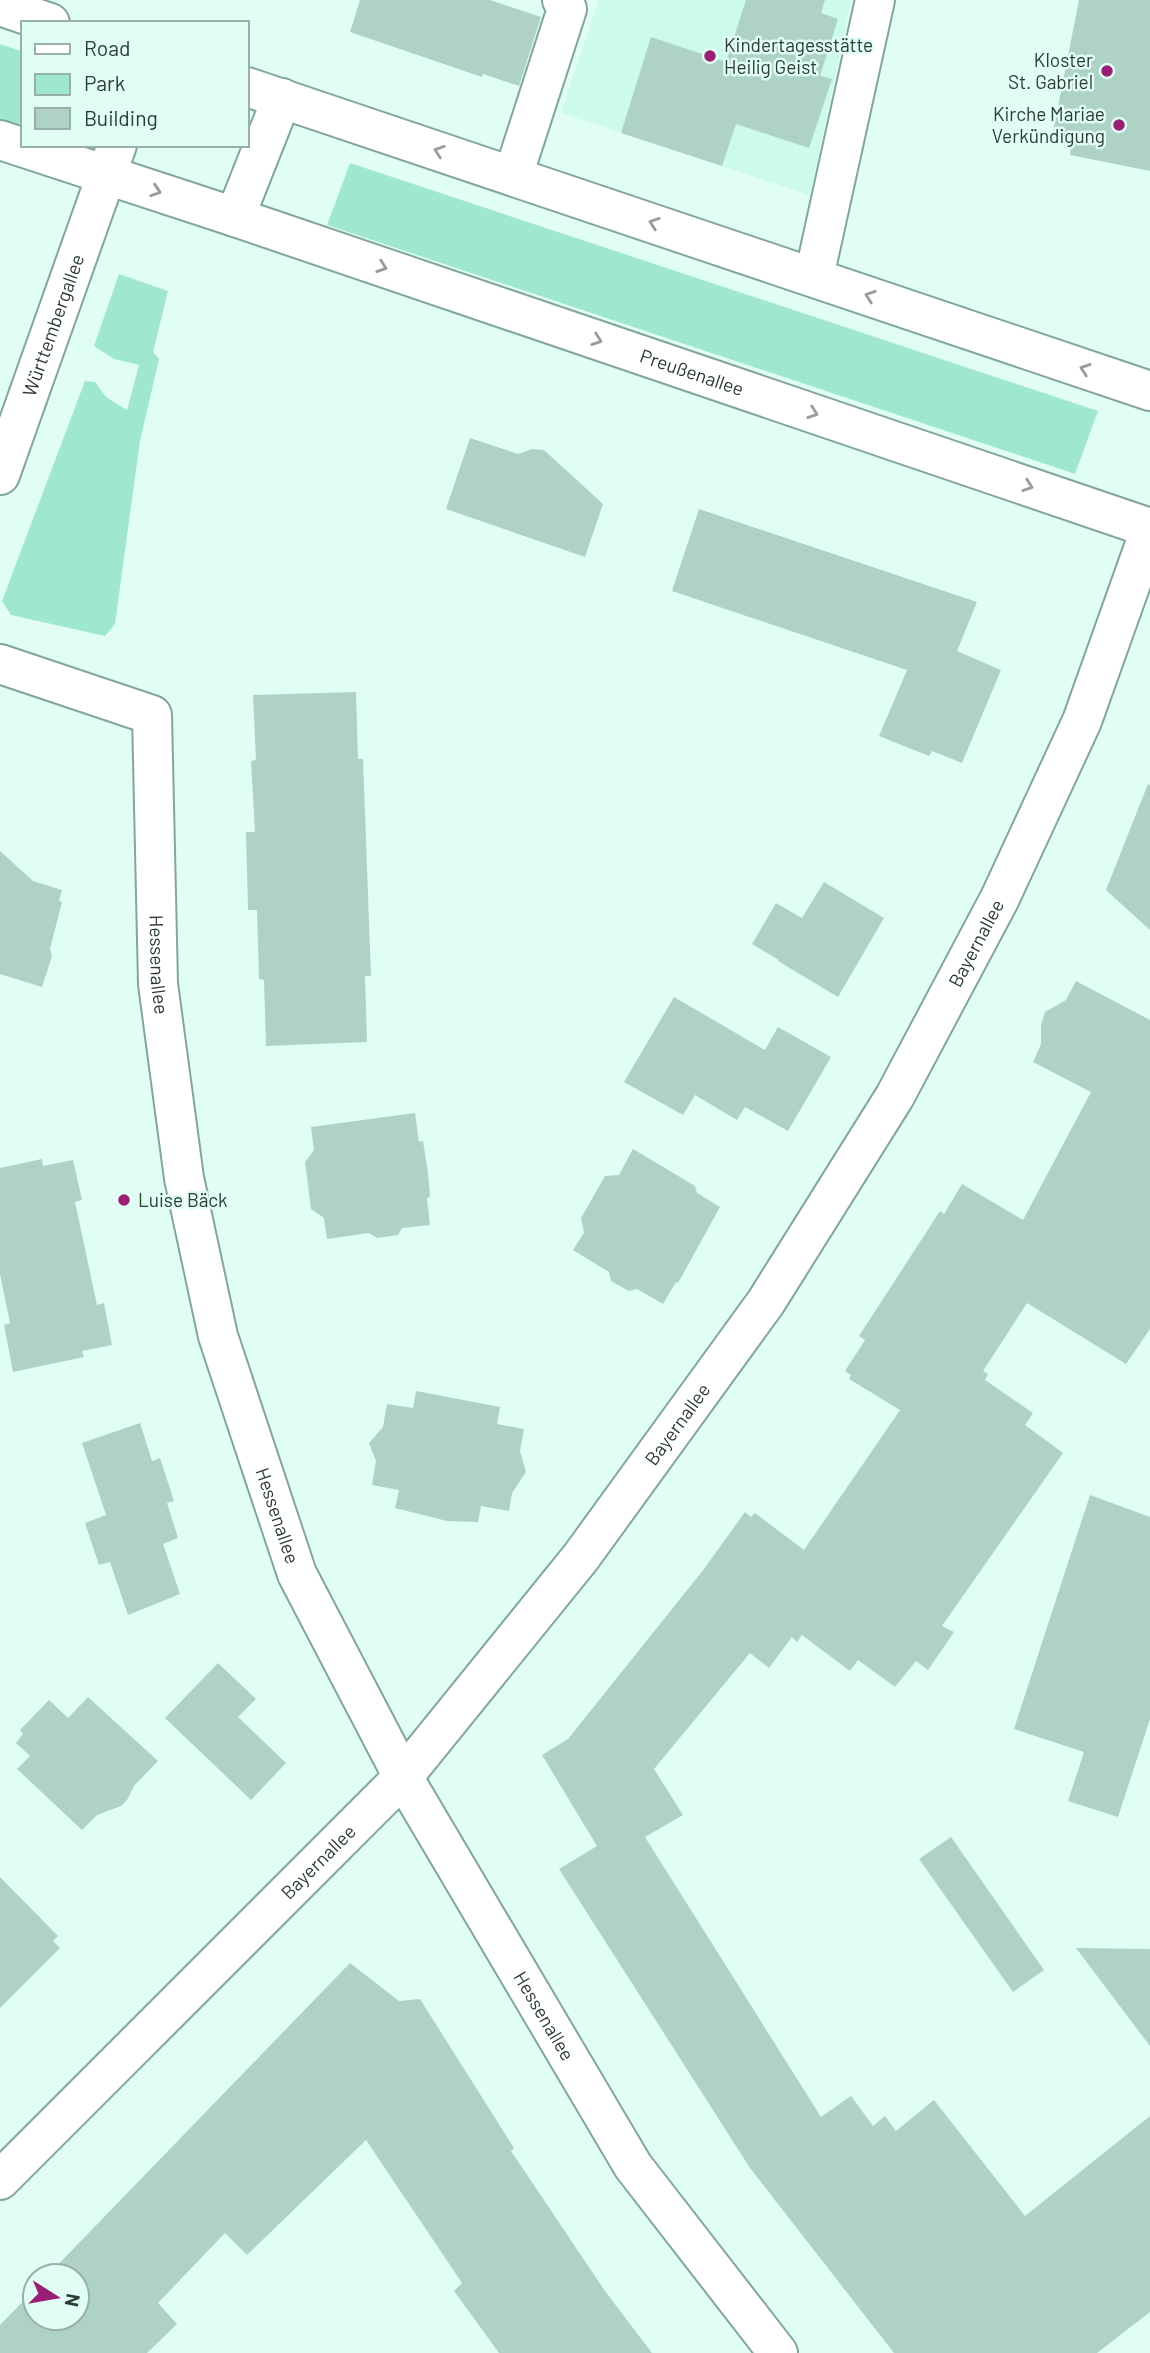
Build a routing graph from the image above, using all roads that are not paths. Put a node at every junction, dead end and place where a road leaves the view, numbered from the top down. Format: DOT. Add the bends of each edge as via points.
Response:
graph roads {
  1 [pos="562,0"];
  2 [pos="875,0"];
  3 [pos="0,6"];
  4 [pos="44,21"];
  5 [pos="264,92"];
  6 [pos="0,140"];
  7 [pos="21,144"];
  8 [pos="39,147"];
  9 [pos="111,160"];
  10 [pos="513,176"];
  11 [pos="235,217"];
  12 [pos="814,277"];
  13 [pos="1150,391"];
  14 [pos="0,475"];
  15 [pos="1150,529"];
  16 [pos="0,664"];
  17 [pos="403,1777"];
  18 [pos="0,2180"];
  19 [pos="778,2353"];
  1 -- 10 [label="street" via="566,9"];
  2 -- 12 [label="street"];
  3 -- 4 [label="street"];
  10 -- 5 [label="street, one-way"];
  5 -- 11 [label="street"];
  6 -- 7 [label="street, Preußenallee"];
  8 -- 9 [label="street, Preußenallee"];
  9 -- 11 [label="street, Preußenallee, one-way"];
  9 -- 14 [label="street, Württembergallee"];
  12 -- 10 [label="street, one-way"];
  11 -- 15 [label="street, Preußenallee, one-way"];
  13 -- 12 [label="street, one-way"];
  15 -- 17 [label="street, Bayernallee" via="1082,721 1000,898 895,1097 766,1302 581,1557"];
  16 -- 17 [label="street, Hessenallee" via="152,715 158,984 184,1178 218,1336 297,1574"];
  17 -- 18 [label="street, Bayernallee"];
  17 -- 19 [label="street, Hessenallee" via="633,2166"];
}
